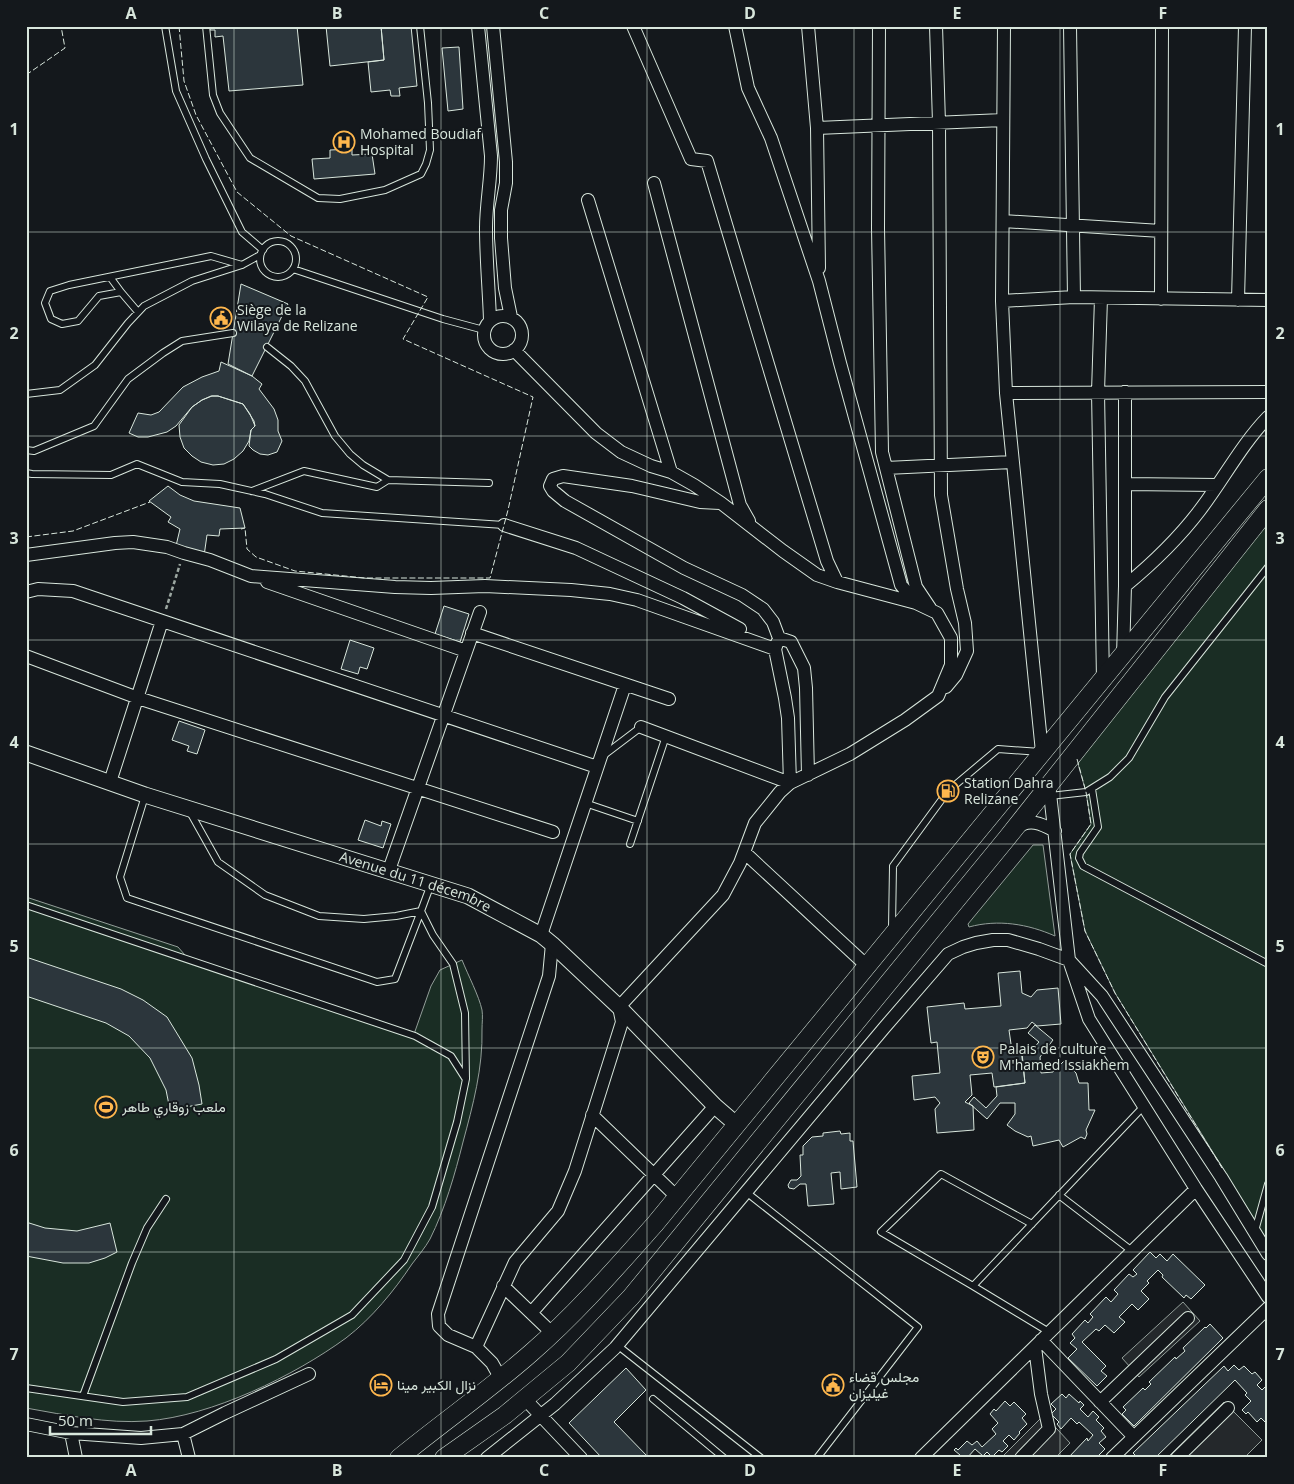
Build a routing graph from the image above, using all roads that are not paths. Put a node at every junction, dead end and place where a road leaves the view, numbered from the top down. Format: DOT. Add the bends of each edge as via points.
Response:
graph roads {
  1 [pos="165,26"];
  2 [pos="206,26"];
  3 [pos="420,26"];
  4 [pos="478,26"];
  5 [pos="493,26"];
  6 [pos="633,26"];
  7 [pos="808,26"];
  8 [pos="879,26"];
  9 [pos="936,26"];
  10 [pos="1004,26"];
  11 [pos="1070,26"];
  12 [pos="1162,26"];
  13 [pos="1245,26"];
  14 [pos="736,27"];
  15 [pos="1003,120"];
  16 [pos="939,123"];
  17 [pos="879,126"];
  18 [pos="817,128"];
  19 [pos="654,183"];
  20 [pos="588,200"];
  21 [pos="1003,221"];
  22 [pos="1073,224"];
  23 [pos="1161,231"];
  24 [pos="261,252"];
  25 [pos="242,264"];
  26 [pos="293,270"];
  27 [pos="110,277"];
  28 [pos="819,281"];
  29 [pos="120,292"];
  30 [pos="1074,297"];
  31 [pos="1102,298"];
  32 [pos="1161,299"];
  33 [pos="1238,300"];
  34 [pos="1268,300"];
  35 [pos="1002,301"];
  36 [pos="138,312"];
  37 [pos="511,317"];
  38 [pos="487,325"];
  39 [pos="233,333"];
  40 [pos="267,347"];
  41 [pos="514,350"];
  42 [pos="1098,392"];
  43 [pos="1125,392"];
  44 [pos="1268,392"];
  45 [pos="1006,393"];
  46 [pos="26,394"];
  47 [pos="1268,417"];
  48 [pos="26,450"];
  49 [pos="1012,462"];
  50 [pos="941,466"];
  51 [pos="886,468"];
  52 [pos="26,472"];
  53 [pos="671,472"];
  54 [pos="1268,478"];
  55 [pos="388,480"];
  56 [pos="489,483"];
  57 [pos="1125,484"];
  58 [pos="1217,485"];
  59 [pos="250,491"];
  60 [pos="721,503"];
  61 [pos="1268,509"];
  62 [pos="504,525"];
  63 [pos="751,526"];
  64 [pos="26,554"];
  65 [pos="1268,567"];
  66 [pos="1265,575"];
  67 [pos="251,576"];
  68 [pos="836,582"];
  69 [pos="1125,586"];
  70 [pos="26,592"];
  71 [pos="916,603"];
  72 [pos="931,610"];
  73 [pos="480,612"];
  74 [pos="162,621"];
  75 [pos="472,633"];
  76 [pos="777,643"];
  77 [pos="466,651"];
  78 [pos="26,656"];
  79 [pos="1123,656"];
  80 [pos="1103,680"];
  81 [pos="625,684"];
  82 [pos="938,696"];
  83 [pos="138,698"];
  84 [pos="669,699"];
  85 [pos="443,716"];
  86 [pos="641,726"];
  87 [pos="666,736"];
  88 [pos="1042,752"];
  89 [pos="26,753"];
  90 [pos="599,762"];
  91 [pos="808,775"];
  92 [pos="110,782"];
  93 [pos="790,783"];
  94 [pos="418,787"];
  95 [pos="1092,789"];
  96 [pos="1050,790"];
  97 [pos="145,795"];
  98 [pos="586,803"];
  99 [pos="188,808"];
  100 [pos="638,821"];
  101 [pos="1055,831"];
  102 [pos="553,832"];
  103 [pos="1007,838"];
  104 [pos="630,844"];
  105 [pos="744,852"];
  106 [pos="389,870"];
  107 [pos="431,884"];
  108 [pos="26,905"];
  109 [pos="421,911"];
  110 [pos="892,936"];
  111 [pos="546,940"];
  112 [pos="1069,960"];
  113 [pos="1268,964"];
  114 [pos="867,966"];
  115 [pos="618,1007"];
  116 [pos="466,1079"];
  117 [pos="715,1106"];
  118 [pos="1144,1106"];
  119 [pos="592,1115"];
  120 [pos="737,1125"];
  121 [pos="654,1175"];
  122 [pos="1268,1184"];
  123 [pos="1196,1189"];
  124 [pos="746,1192"];
  125 [pos="1059,1195"];
  126 [pos="677,1197"];
  127 [pos="166,1199"];
  128 [pos="1032,1224"];
  129 [pos="1254,1232"];
  130 [pos="1132,1251"];
  131 [pos="1268,1254"];
  132 [pos="503,1286"];
  133 [pos="973,1286"];
  134 [pos="1268,1298"];
  135 [pos="1268,1308"];
  136 [pos="532,1312"];
  137 [pos="1188,1318"];
  138 [pos="552,1333"];
  139 [pos="1042,1340"];
  140 [pos="617,1346"];
  141 [pos="476,1347"];
  142 [pos="309,1374"];
  143 [pos="501,1379"];
  144 [pos="26,1388"];
  145 [pos="83,1396"];
  146 [pos="525,1398"];
  147 [pos="652,1399"];
  148 [pos="1100,1402"];
  149 [pos="1228,1408"];
  150 [pos="540,1416"];
  151 [pos="26,1424"];
  152 [pos="71,1432"];
  153 [pos="183,1434"];
  154 [pos="1134,1437"];
  155 [pos="1115,1457"];
  156 [pos="76,1458"];
  157 [pos="189,1458"];
  158 [pos="399,1458"];
  159 [pos="444,1458"];
  160 [pos="487,1458"];
  161 [pos="581,1458"];
  162 [pos="724,1458"];
  163 [pos="761,1458"];
  164 [pos="817,1458"];
  165 [pos="921,1458"];
  166 [pos="1021,1458"];
  167 [pos="1177,1458"];
  1 -- 24 [label="lane" via="176,90 242,232"];
  2 -- 3 [label="lane" via="213,95 220,113 250,158 318,198 340,199 386,190 421,174 426,164 430,150 428,103"];
  4 -- 38 [label="street" via="491,156 486,230"];
  5 -- 37 [label="street" via="506,162 501,238"];
  6 -- 68 [label="street" via="691,159 707,160"];
  7 -- 18 [label="street"];
  8 -- 17 [label="street"];
  9 -- 16 [label="street"];
  10 -- 15 [label="street"];
  11 -- 22 [label="street"];
  12 -- 23 [label="street"];
  13 -- 33 [label="street"];
  14 -- 28 [label="street" via="748,88 771,138"];
  15 -- 16 [label="street"];
  15 -- 21 [label="street"];
  16 -- 17 [label="street"];
  16 -- 50 [label="street"];
  17 -- 18 [label="street"];
  17 -- 51 [label="street" via="882,452"];
  18 -- 28 [label="street"];
  19 -- 63 [label="street" via="740,506"];
  20 -- 53 [label="street"];
  21 -- 22 [label="street"];
  21 -- 35 [label="street"];
  22 -- 23 [label="street"];
  22 -- 30 [label="street"];
  23 -- 32 [label="street"];
  24 -- 25 [label="lane"];
  24 -- 26 [label="lane" via="262,267 271,275 283,276"];
  24 -- 26 [label="lane" via="266,245 277,241 288,244 295,252"];
  25 -- 27 [label="lane" via="211,256"];
  25 -- 36 [label="lane" via="192,281"];
  26 -- 38 [label="lane" via="443,319"];
  27 -- 29 [label="lane"];
  27 -- 29 [label="lane" via="50,291 45,303 51,319 62,324 78,321 100,296"];
  28 -- 71 [label="street" via="901,585"];
  29 -- 36 [label="lane"];
  30 -- 31 [label="street"];
  30 -- 35 [label="street"];
  31 -- 32 [label="street"];
  31 -- 42 [label="street"];
  32 -- 33 [label="street"];
  33 -- 34 [label="street"];
  35 -- 45 [label="street"];
  36 -- 46 [label="lane" via="95,365 60,390"];
  37 -- 38 [label="street" via="500,316"];
  37 -- 41 [label="street" via="517,321 522,333 519,346"];
  38 -- 41 [label="street" via="485,342 492,351 503,354"];
  39 -- 48 [label="lane" via="182,341 128,379 94,426 34,451"];
  40 -- 55 [label="lane" via="305,381 335,436 350,454"];
  41 -- 53 [label="street" via="596,433 621,452"];
  42 -- 43 [label="street"];
  42 -- 45 [label="street"];
  42 -- 80 [label="street"];
  43 -- 44 [label="street"];
  43 -- 57 [label="street"];
  45 -- 49 [label="street"];
  47 -- 58 [label="street"];
  49 -- 50 [label="street"];
  49 -- 88 [label="street"];
  50 -- 51 [label="street"];
  50 -- 82 [label="street" via="941,495 968,651 956,675"];
  51 -- 72 [label="street" via="916,588"];
  52 -- 59 [label="lane" via="111,475 138,464 182,482 220,484"];
  53 -- 60 [label="street"];
  54 -- 79 [label="main road"];
  55 -- 56 [label="lane"];
  55 -- 59 [label="lane" via="377,487 304,471"];
  57 -- 58 [label="street"];
  57 -- 69 [label="street"];
  58 -- 69 [label="street" via="1159,558"];
  59 -- 62 [label="lane" via="322,513"];
  60 -- 63 [label="street"];
  60 -- 76 [label="street" via="700,502 632,486 563,476 553,479 550,486 565,501 684,568 742,595 762,609 773,622"];
  61 -- 96 [label="main road"];
  62 -- 76 [label="street" via="576,548"];
  63 -- 68 [label="street" via="816,575"];
  64 -- 67 [label="street" via="133,542 158,545"];
  65 -- 66 [label="lane"];
  66 -- 95 [label="lane" via="1165,697 1129,758"];
  67 -- 76 [label="street" via="394,588 485,586 610,594"];
  67 -- 77 [label="street"];
  68 -- 71 [label="street"];
  69 -- 79 [label="street"];
  70 -- 74 [label="street" via="38,589 73,591"];
  71 -- 72 [label="street"];
  72 -- 82 [label="street" via="937,613 951,638 951,665"];
  73 -- 75 [label="street"];
  74 -- 83 [label="street"];
  74 -- 85 [label="street"];
  75 -- 77 [label="street"];
  75 -- 81 [label="street"];
  76 -- 91 [label="street" via="791,642 804,668"];
  76 -- 93 [label="street" via="786,698"];
  77 -- 85 [label="street"];
  78 -- 83 [label="street"];
  79 -- 80 [label="main road"];
  80 -- 88 [label="main road"];
  81 -- 84 [label="street"];
  81 -- 90 [label="street"];
  82 -- 91 [label="street" via="850,754"];
  83 -- 92 [label="street"];
  83 -- 94 [label="street"];
  85 -- 90 [label="street"];
  85 -- 94 [label="street"];
  86 -- 87 [label="street"];
  86 -- 90 [label="lane"];
  87 -- 93 [label="street"];
  87 -- 100 [label="lane"];
  88 -- 110 [label="main road"];
  88 -- 110 [label="lane" via="998,749 948,792 893,866"];
  89 -- 92 [label="street, Avenue du 11 décembre"];
  90 -- 98 [label="street"];
  91 -- 93 [label="street"];
  92 -- 97 [label="street, Avenue du 11 décembre"];
  93 -- 105 [label="street" via="755,823"];
  94 -- 102 [label="street"];
  94 -- 106 [label="street"];
  95 -- 96 [label="lane" via="1086,792"];
  95 -- 113 [label="lane" via="1098,827 1080,853 1083,866"];
  96 -- 101 [label="street"];
  96 -- 103 [label="main road"];
  97 -- 99 [label="street, Avenue du 11 décembre"];
  97 -- 109 [label="lane" via="120,877 128,898 377,982 395,979"];
  98 -- 100 [label="lane"];
  98 -- 111 [label="street"];
  99 -- 106 [label="street, Avenue du 11 décembre"];
  99 -- 109 [label="lane" via="218,862 265,895 319,916 364,919"];
  100 -- 104 [label="lane"];
  101 -- 103 [label="street" via="1038,822 1020,825"];
  101 -- 112 [label="street"];
  103 -- 146 [label="main road" via="631,1297 568,1363"];
  105 -- 114 [label="street"];
  105 -- 115 [label="street" via="723,895"];
  106 -- 107 [label="street, Avenue du 11 décembre"];
  107 -- 109 [label="lane"];
  107 -- 111 [label="street, Avenue du 11 décembre" via="468,896"];
  108 -- 116 [label="lane" via="415,1036 451,1056"];
  109 -- 116 [label="lane" via="453,964 465,1013"];
  110 -- 114 [label="main road"];
  111 -- 115 [label="street, Avenue du 11 décembre"];
  111 -- 141 [label="street" via="549,976 438,1314 439,1326 448,1335"];
  112 -- 118 [label="street" via="1089,1019"];
  112 -- 124 [label="street" via="1008,940 976,943 948,954"];
  112 -- 129 [label="street" via="1102,996"];
  114 -- 120 [label="main road"];
  115 -- 117 [label="street, Avenue du 11 décembre"];
  115 -- 119 [label="street" via="622,1022"];
  116 -- 145 [label="lane" via="432,1207 404,1260 352,1315 276,1360 188,1397 123,1402"];
  117 -- 120 [label="street, Avenue du 11 décembre"];
  117 -- 121 [label="street"];
  118 -- 123 [label="street"];
  118 -- 125 [label="lane"];
  119 -- 121 [label="street"];
  119 -- 132 [label="street" via="558,1211 515,1262"];
  120 -- 126 [label="main road"];
  121 -- 126 [label="street"];
  121 -- 136 [label="street"];
  122 -- 129 [label="lane"];
  123 -- 130 [label="street"];
  123 -- 134 [label="street"];
  124 -- 140 [label="street"];
  124 -- 164 [label="lane" via="918,1327"];
  125 -- 128 [label="lane"];
  125 -- 130 [label="lane"];
  126 -- 138 [label="main road" via="588,1299"];
  127 -- 145 [label="lane" via="147,1228 132,1263"];
  128 -- 133 [label="lane"];
  128 -- 133 [label="lane" via="941,1174 880,1232"];
  129 -- 131 [label="street"];
  130 -- 139 [label="street"];
  132 -- 136 [label="street"];
  132 -- 141 [label="street"];
  133 -- 139 [label="lane"];
  135 -- 154 [label="street"];
  136 -- 138 [label="street"];
  137 -- 148 [label="street"];
  138 -- 143 [label="main road"];
  139 -- 148 [label="street"];
  139 -- 165 [label="street"];
  139 -- 166 [label="street" via="1041,1394 1049,1429"];
  140 -- 150 [label="street"];
  140 -- 163 [label="lane"];
  141 -- 143 [label="street" via="492,1363"];
  142 -- 153 [label="street"];
  143 -- 158 [label="main road"];
  144 -- 145 [label="lane"];
  146 -- 150 [label="street"];
  146 -- 159 [label="main road"];
  147 -- 162 [label="lane"];
  148 -- 154 [label="street"];
  149 -- 167 [label="street"];
  150 -- 160 [label="street"];
  150 -- 161 [label="street"];
  151 -- 152 [label="street"];
  152 -- 153 [label="street" via="141,1438"];
  152 -- 156 [label="street"];
  153 -- 157 [label="street"];
  154 -- 155 [label="street"];
}
